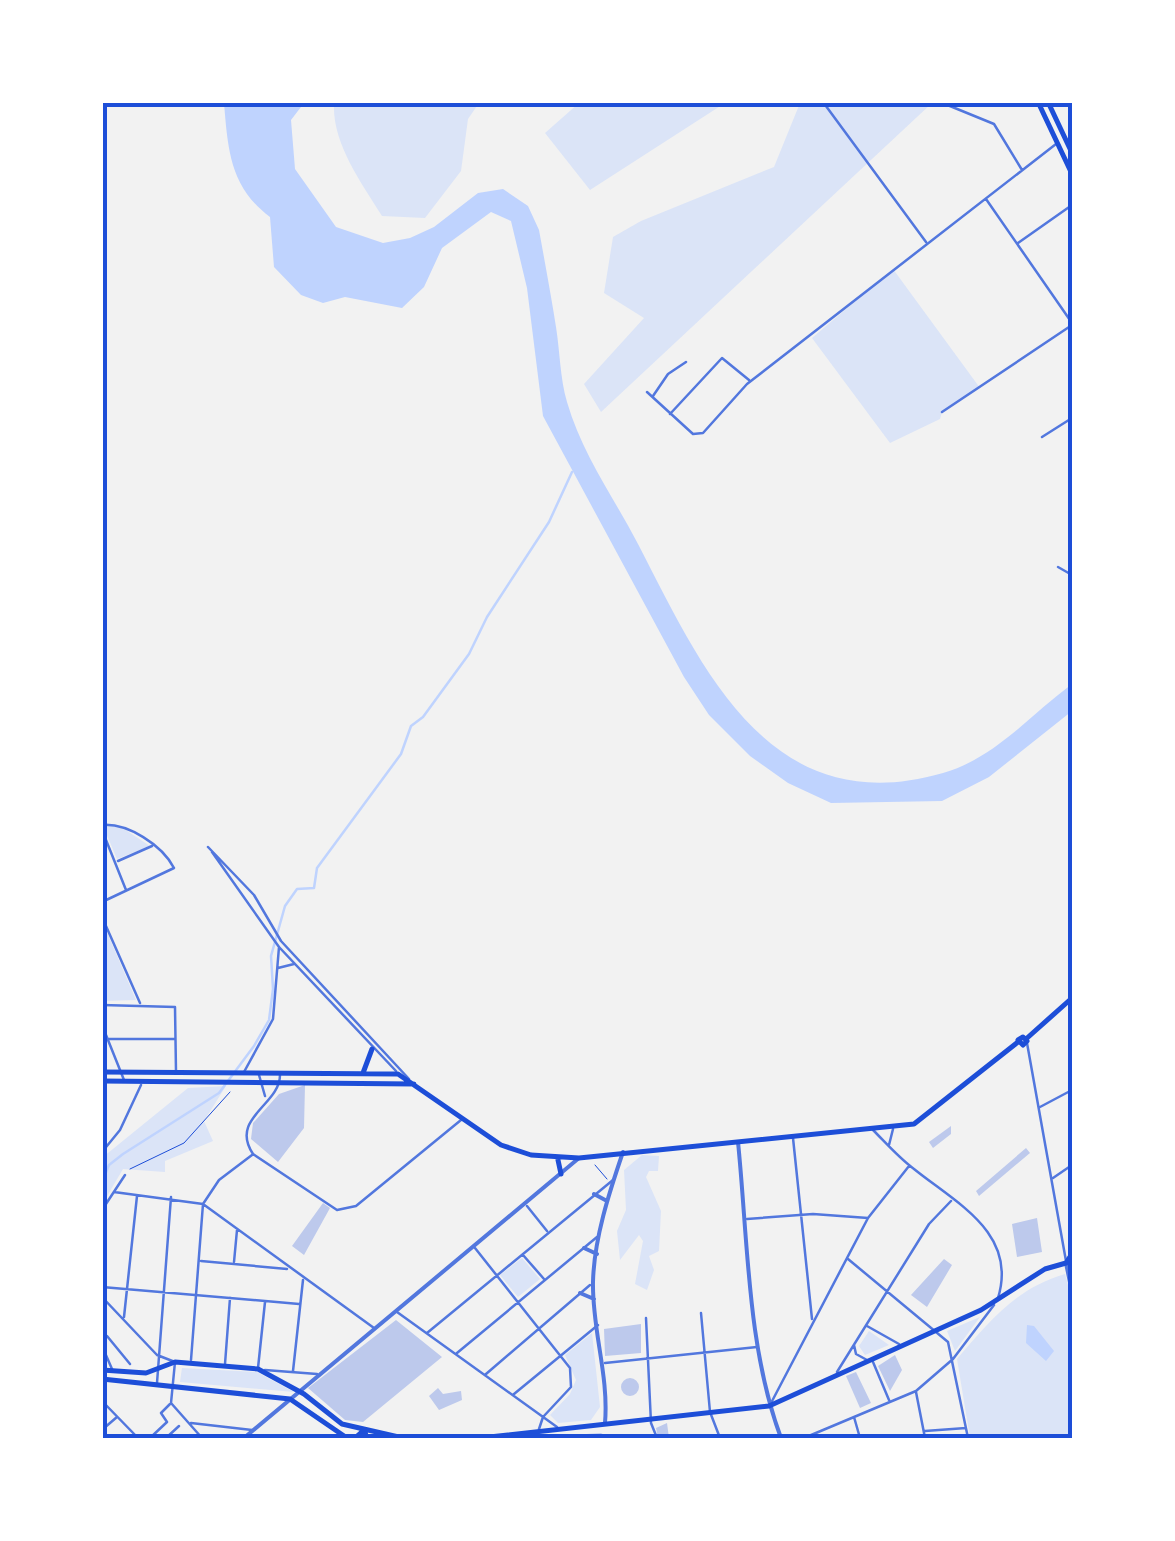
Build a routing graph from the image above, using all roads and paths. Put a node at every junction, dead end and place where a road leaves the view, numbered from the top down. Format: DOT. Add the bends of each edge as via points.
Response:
graph roads {
  1 [pos="824,102"];
  2 [pos="1038,102"];
  3 [pos="1048,102"];
  4 [pos="944,104"];
  5 [pos="1057,143"];
  6 [pos="1072,153"];
  7 [pos="1022,170"];
  8 [pos="1072,174"];
  9 [pos="986,198"];
  10 [pos="1072,205"];
  11 [pos="927,242"];
  12 [pos="1018,244"];
  13 [pos="1072,324"];
  14 [pos="686,362"];
  15 [pos="750,381"];
  16 [pos="647,392"];
  17 [pos="652,397"];
  18 [pos="942,412"];
  19 [pos="670,414"];
  20 [pos="1072,418"];
  21 [pos="1042,437"];
  22 [pos="1058,567"];
  23 [pos="1072,575"];
  24 [pos="102,827"];
  25 [pos="154,846"];
  26 [pos="116,862"];
  27 [pos="127,891"];
  28 [pos="254,896"];
  29 [pos="249,900"];
  30 [pos="102,902"];
  31 [pos="102,918"];
  32 [pos="281,941"];
  33 [pos="279,947"];
  34 [pos="294,964"];
  35 [pos="276,968"];
  36 [pos="1072,998"];
  37 [pos="102,1004"];
  38 [pos="140,1004"];
  39 [pos="102,1025"];
  40 [pos="108,1039"];
  41 [pos="176,1039"];
  42 [pos="367,1039"];
  43 [pos="1022,1042"];
  44 [pos="372,1048"];
  45 [pos="102,1072"];
  46 [pos="121,1072"];
  47 [pos="176,1072"];
  48 [pos="214,1073"];
  49 [pos="236,1073"];
  50 [pos="280,1073"];
  51 [pos="292,1073"];
  52 [pos="260,1074"];
  53 [pos="362,1074"];
  54 [pos="398,1074"];
  55 [pos="102,1081"];
  56 [pos="125,1081"];
  57 [pos="143,1081"];
  58 [pos="230,1081"];
  59 [pos="291,1081"];
  60 [pos="214,1082"];
  61 [pos="260,1082"];
  62 [pos="280,1082"];
  63 [pos="410,1082"];
  64 [pos="1072,1090"];
  65 [pos="266,1098"];
  66 [pos="1039,1108"];
  67 [pos="461,1120"];
  68 [pos="893,1128"];
  69 [pos="873,1130"];
  70 [pos="792,1136"];
  71 [pos="738,1142"];
  72 [pos="890,1146"];
  73 [pos="102,1152"];
  74 [pos="623,1152"];
  75 [pos="253,1154"];
  76 [pos="583,1157"];
  77 [pos="556,1158"];
  78 [pos="1072,1165"];
  79 [pos="909,1166"];
  80 [pos="124,1174"];
  81 [pos="561,1174"];
  82 [pos="1052,1178"];
  83 [pos="612,1180"];
  84 [pos="114,1192"];
  85 [pos="137,1194"];
  86 [pos="594,1194"];
  87 [pos="171,1197"];
  88 [pos="953,1199"];
  89 [pos="608,1201"];
  90 [pos="203,1204"];
  91 [pos="525,1204"];
  92 [pos="102,1210"];
  93 [pos="801,1215"];
  94 [pos="868,1218"];
  95 [pos="746,1219"];
  96 [pos="238,1230"];
  97 [pos="548,1232"];
  98 [pos="600,1235"];
  99 [pos="474,1247"];
  100 [pos="584,1248"];
  101 [pos="522,1254"];
  102 [pos="597,1254"];
  103 [pos="1072,1254"];
  104 [pos="847,1258"];
  105 [pos="199,1261"];
  106 [pos="1066,1263"];
  107 [pos="234,1264"];
  108 [pos="291,1269"];
  109 [pos="1072,1269"];
  110 [pos="496,1275"];
  111 [pos="304,1278"];
  112 [pos="544,1280"];
  113 [pos="1002,1280"];
  114 [pos="593,1282"];
  115 [pos="102,1287"];
  116 [pos="127,1289"];
  117 [pos="887,1289"];
  118 [pos="1016,1289"];
  119 [pos="162,1291"];
  120 [pos="1072,1292"];
  121 [pos="196,1294"];
  122 [pos="580,1294"];
  123 [pos="102,1296"];
  124 [pos="230,1298"];
  125 [pos="265,1300"];
  126 [pos="595,1300"];
  127 [pos="518,1301"];
  128 [pos="997,1302"];
  129 [pos="299,1304"];
  130 [pos="809,1304"];
  131 [pos="821,1307"];
  132 [pos="396,1311"];
  133 [pos="701,1313"];
  134 [pos="646,1318"];
  135 [pos="123,1320"];
  136 [pos="812,1323"];
  137 [pos="930,1323"];
  138 [pos="865,1324"];
  139 [pos="598,1325"];
  140 [pos="375,1328"];
  141 [pos="540,1328"];
  142 [pos="937,1329"];
  143 [pos="427,1332"];
  144 [pos="926,1334"];
  145 [pos="102,1339"];
  146 [pos="854,1343"];
  147 [pos="900,1345"];
  148 [pos="102,1346"];
  149 [pos="758,1347"];
  150 [pos="705,1352"];
  151 [pos="157,1354"];
  152 [pos="456,1354"];
  153 [pos="561,1354"];
  154 [pos="648,1358"];
  155 [pos="869,1359"];
  156 [pos="953,1359"];
  157 [pos="175,1362"];
  158 [pos="605,1362"];
  159 [pos="190,1363"];
  160 [pos="130,1364"];
  161 [pos="224,1366"];
  162 [pos="258,1369"];
  163 [pos="102,1370"];
  164 [pos="111,1370"];
  165 [pos="156,1370"];
  166 [pos="293,1372"];
  167 [pos="485,1374"];
  168 [pos="836,1374"];
  169 [pos="320,1375"];
  170 [pos="102,1379"];
  171 [pos="158,1384"];
  172 [pos="173,1386"];
  173 [pos="916,1390"];
  174 [pos="300,1392"];
  175 [pos="512,1396"];
  176 [pos="290,1399"];
  177 [pos="102,1401"];
  178 [pos="890,1402"];
  179 [pos="172,1403"];
  180 [pos="769,1406"];
  181 [pos="710,1412"];
  182 [pos="117,1416"];
  183 [pos="854,1416"];
  184 [pos="543,1417"];
  185 [pos="651,1418"];
  186 [pos="190,1423"];
  187 [pos="605,1423"];
  188 [pos="179,1426"];
  189 [pos="966,1428"];
  190 [pos="103,1429"];
  191 [pos="558,1429"];
  192 [pos="254,1430"];
  193 [pos="364,1430"];
  194 [pos="550,1430"];
  195 [pos="924,1431"];
  196 [pos="535,1432"];
  197 [pos="138,1438"];
  198 [pos="150,1438"];
  199 [pos="166,1438"];
  200 [pos="202,1438"];
  201 [pos="244,1438"];
  202 [pos="346,1438"];
  203 [pos="355,1438"];
  204 [pos="367,1438"];
  205 [pos="403,1438"];
  206 [pos="480,1438"];
  207 [pos="548,1438"];
  208 [pos="657,1438"];
  209 [pos="720,1438"];
  210 [pos="781,1438"];
  211 [pos="804,1438"];
  212 [pos="860,1438"];
  213 [pos="925,1438"];
  214 [pos="968,1438"];
  1 -- 11 [label="street"];
  2 -- 5 [label="main road"];
  3 -- 6 [label="main road"];
  4 -- 7 [label="street" via="994,124"];
  5 -- 7 [label="street"];
  5 -- 8 [label="main road"];
  7 -- 9 [label="street"];
  9 -- 11 [label="street"];
  9 -- 12 [label="street"];
  10 -- 12 [label="street"];
  11 -- 15 [label="street"];
  12 -- 13 [label="street"];
  13 -- 18 [label="street"];
  14 -- 17 [label="street"];
  15 -- 19 [label="street" via="701,434"];
  15 -- 19 [label="street" via="722,358"];
  16 -- 17 [label="street"];
  17 -- 19 [label="street"];
  20 -- 21 [label="street"];
  22 -- 23 [label="street"];
  24 -- 25 [label="street" via="119,824"];
  24 -- 26 [label="street"];
  25 -- 26 [label="street"];
  25 -- 27 [label="street" via="174,868"];
  26 -- 27 [label="street"];
  27 -- 30 [label="street"];
  28 -- 29 [label="street"];
  28 -- 29 [label="street" via="208,846"];
  28 -- 32 [label="street"];
  29 -- 33 [label="street"];
  31 -- 38 [label="street"];
  32 -- 33 [label="street"];
  32 -- 42 [label="street"];
  33 -- 34 [label="street"];
  33 -- 35 [label="street"];
  34 -- 35 [label="street"];
  34 -- 42 [label="street"];
  35 -- 49 [label="street" via="272,1020"];
  36 -- 43 [label="main road"];
  37 -- 38 [label="street"];
  38 -- 41 [label="street" via="174,1007"];
  39 -- 40 [label="street"];
  40 -- 41 [label="street"];
  40 -- 46 [label="street"];
  41 -- 47 [label="street"];
  42 -- 44 [label="street"];
  42 -- 63 [label="street"];
  43 -- 66 [label="street"];
  43 -- 68 [label="main road" via="924,1118"];
  44 -- 53 [label="main road"];
  44 -- 54 [label="street"];
  45 -- 46 [label="main road"];
  46 -- 47 [label="main road"];
  46 -- 56 [label="street"];
  47 -- 48 [label="main road"];
  48 -- 49 [label="main road"];
  48 -- 60 [label="main road"];
  49 -- 52 [label="main road"];
  50 -- 51 [label="main road"];
  50 -- 52 [label="main road"];
  50 -- 62 [label="street"];
  51 -- 53 [label="main road"];
  51 -- 59 [label="main road"];
  52 -- 61 [label="street"];
  53 -- 54 [label="main road"];
  54 -- 63 [label="main road"];
  55 -- 56 [label="main road"];
  56 -- 57 [label="main road"];
  57 -- 60 [label="main road"];
  57 -- 73 [label="street"];
  58 -- 60 [label="main road"];
  58 -- 61 [label="main road"];
  58 -- 80 [label="path" via="211,1118 184,1143"];
  59 -- 62 [label="main road"];
  59 -- 63 [label="main road"];
  61 -- 62 [label="main road"];
  61 -- 65 [label="street"];
  62 -- 65 [label="street"];
  63 -- 67 [label="main road"];
  64 -- 66 [label="street"];
  65 -- 75 [label="street" via="246,1131"];
  66 -- 82 [label="street"];
  67 -- 75 [label="street" via="344,1210"];
  67 -- 77 [label="main road" via="514,1151"];
  68 -- 69 [label="main road"];
  68 -- 72 [label="street"];
  69 -- 70 [label="main road"];
  69 -- 72 [label="street"];
  70 -- 71 [label="main road"];
  70 -- 93 [label="street"];
  71 -- 74 [label="main road"];
  71 -- 95 [label="street"];
  72 -- 79 [label="street"];
  74 -- 76 [label="main road"];
  74 -- 83 [label="street"];
  75 -- 90 [label="street" via="219,1180"];
  76 -- 77 [label="main road"];
  76 -- 81 [label="street"];
  76 -- 83 [label="path"];
  77 -- 81 [label="main road"];
  78 -- 82 [label="street"];
  79 -- 88 [label="street"];
  79 -- 94 [label="street"];
  80 -- 84 [label="street"];
  81 -- 91 [label="street"];
  82 -- 106 [label="street"];
  83 -- 86 [label="street"];
  83 -- 89 [label="street"];
  84 -- 85 [label="street"];
  84 -- 92 [label="street"];
  85 -- 87 [label="street"];
  85 -- 116 [label="street"];
  86 -- 89 [label="street"];
  86 -- 97 [label="street"];
  87 -- 90 [label="street"];
  87 -- 119 [label="street"];
  88 -- 113 [label="street" via="987,1227"];
  88 -- 117 [label="street"];
  89 -- 98 [label="street"];
  90 -- 96 [label="street"];
  90 -- 105 [label="street"];
  91 -- 97 [label="street"];
  91 -- 99 [label="street"];
  93 -- 94 [label="street"];
  93 -- 95 [label="street"];
  93 -- 130 [label="street"];
  94 -- 104 [label="street"];
  95 -- 149 [label="street"];
  96 -- 107 [label="street"];
  96 -- 108 [label="street"];
  97 -- 101 [label="street"];
  98 -- 100 [label="street"];
  98 -- 102 [label="street"];
  99 -- 110 [label="street"];
  99 -- 132 [label="street"];
  100 -- 102 [label="street"];
  100 -- 112 [label="street"];
  101 -- 110 [label="street"];
  101 -- 112 [label="street"];
  102 -- 114 [label="street"];
  103 -- 106 [label="main road"];
  104 -- 117 [label="street"];
  104 -- 131 [label="street"];
  105 -- 107 [label="street"];
  105 -- 121 [label="street"];
  106 -- 109 [label="main road"];
  106 -- 118 [label="main road" via="1045,1268"];
  106 -- 120 [label="street"];
  107 -- 108 [label="street"];
  108 -- 111 [label="street"];
  110 -- 127 [label="street"];
  110 -- 143 [label="street"];
  111 -- 129 [label="street"];
  111 -- 140 [label="street"];
  112 -- 127 [label="street"];
  113 -- 118 [label="street"];
  113 -- 128 [label="street"];
  114 -- 122 [label="street"];
  114 -- 126 [label="street"];
  115 -- 116 [label="street"];
  116 -- 119 [label="street"];
  116 -- 135 [label="street"];
  117 -- 137 [label="street"];
  117 -- 138 [label="street"];
  118 -- 128 [label="main road"];
  119 -- 121 [label="street"];
  119 -- 151 [label="street"];
  121 -- 124 [label="street"];
  121 -- 159 [label="street"];
  122 -- 126 [label="street"];
  122 -- 141 [label="street"];
  123 -- 135 [label="street"];
  124 -- 125 [label="street"];
  124 -- 161 [label="street"];
  125 -- 129 [label="street"];
  125 -- 162 [label="street"];
  126 -- 139 [label="street"];
  127 -- 141 [label="street"];
  127 -- 152 [label="street"];
  128 -- 142 [label="main road"];
  128 -- 156 [label="street"];
  129 -- 166 [label="street"];
  130 -- 131 [label="street"];
  130 -- 136 [label="street"];
  131 -- 136 [label="street"];
  132 -- 140 [label="street"];
  132 -- 143 [label="street"];
  133 -- 150 [label="street"];
  134 -- 154 [label="street"];
  135 -- 151 [label="street"];
  136 -- 180 [label="street"];
  137 -- 142 [label="street"];
  137 -- 144 [label="main road"];
  138 -- 146 [label="street"];
  138 -- 147 [label="street"];
  139 -- 153 [label="street"];
  139 -- 158 [label="street"];
  140 -- 169 [label="street"];
  141 -- 153 [label="street"];
  141 -- 167 [label="street"];
  142 -- 144 [label="main road"];
  142 -- 156 [label="street"];
  143 -- 152 [label="street"];
  144 -- 147 [label="main road"];
  145 -- 160 [label="street" via="107,1336"];
  146 -- 155 [label="street" via="856,1354"];
  146 -- 168 [label="street"];
  147 -- 155 [label="main road"];
  148 -- 164 [label="street"];
  149 -- 150 [label="street"];
  149 -- 180 [label="street"];
  150 -- 154 [label="street"];
  150 -- 181 [label="street"];
  151 -- 157 [label="street"];
  151 -- 165 [label="street"];
  152 -- 167 [label="street"];
  153 -- 175 [label="street"];
  153 -- 184 [label="street" via="573,1382"];
  154 -- 158 [label="street"];
  154 -- 185 [label="street"];
  155 -- 168 [label="main road"];
  155 -- 178 [label="street"];
  156 -- 173 [label="street"];
  156 -- 189 [label="street"];
  157 -- 159 [label="main road"];
  157 -- 165 [label="main road"];
  157 -- 172 [label="street"];
  158 -- 187 [label="street"];
  159 -- 161 [label="main road"];
  161 -- 162 [label="main road"];
  162 -- 166 [label="street"];
  162 -- 174 [label="main road"];
  163 -- 164 [label="main road"];
  164 -- 165 [label="main road"];
  165 -- 171 [label="street"];
  166 -- 169 [label="street"];
  167 -- 175 [label="street"];
  168 -- 180 [label="main road"];
  169 -- 174 [label="street"];
  170 -- 171 [label="main road"];
  171 -- 172 [label="main road"];
  172 -- 176 [label="main road"];
  172 -- 179 [label="street"];
  173 -- 178 [label="street"];
  173 -- 195 [label="street"];
  174 -- 176 [label="street"];
  174 -- 193 [label="main road" via="342,1424"];
  175 -- 184 [label="street"];
  176 -- 192 [label="street"];
  176 -- 202 [label="main road"];
  177 -- 182 [label="street"];
  178 -- 183 [label="street"];
  179 -- 186 [label="street"];
  179 -- 198 [label="street" via="161,1414 168,1422"];
  180 -- 181 [label="main road"];
  180 -- 210 [label="street"];
  181 -- 185 [label="main road"];
  181 -- 209 [label="street"];
  182 -- 190 [label="street"];
  182 -- 197 [label="street"];
  183 -- 211 [label="street"];
  183 -- 212 [label="street"];
  184 -- 191 [label="street"];
  184 -- 196 [label="street"];
  185 -- 187 [label="main road"];
  185 -- 208 [label="street"];
  186 -- 192 [label="street"];
  186 -- 200 [label="street"];
  187 -- 191 [label="main road"];
  188 -- 199 [label="street"];
  189 -- 195 [label="street"];
  189 -- 214 [label="street"];
  191 -- 194 [label="main road"];
  192 -- 201 [label="street"];
  193 -- 203 [label="main road"];
  193 -- 204 [label="main road"];
  193 -- 205 [label="main road"];
  194 -- 196 [label="main road"];
  194 -- 207 [label="street"];
  195 -- 213 [label="street"];
  196 -- 206 [label="main road"];
}
